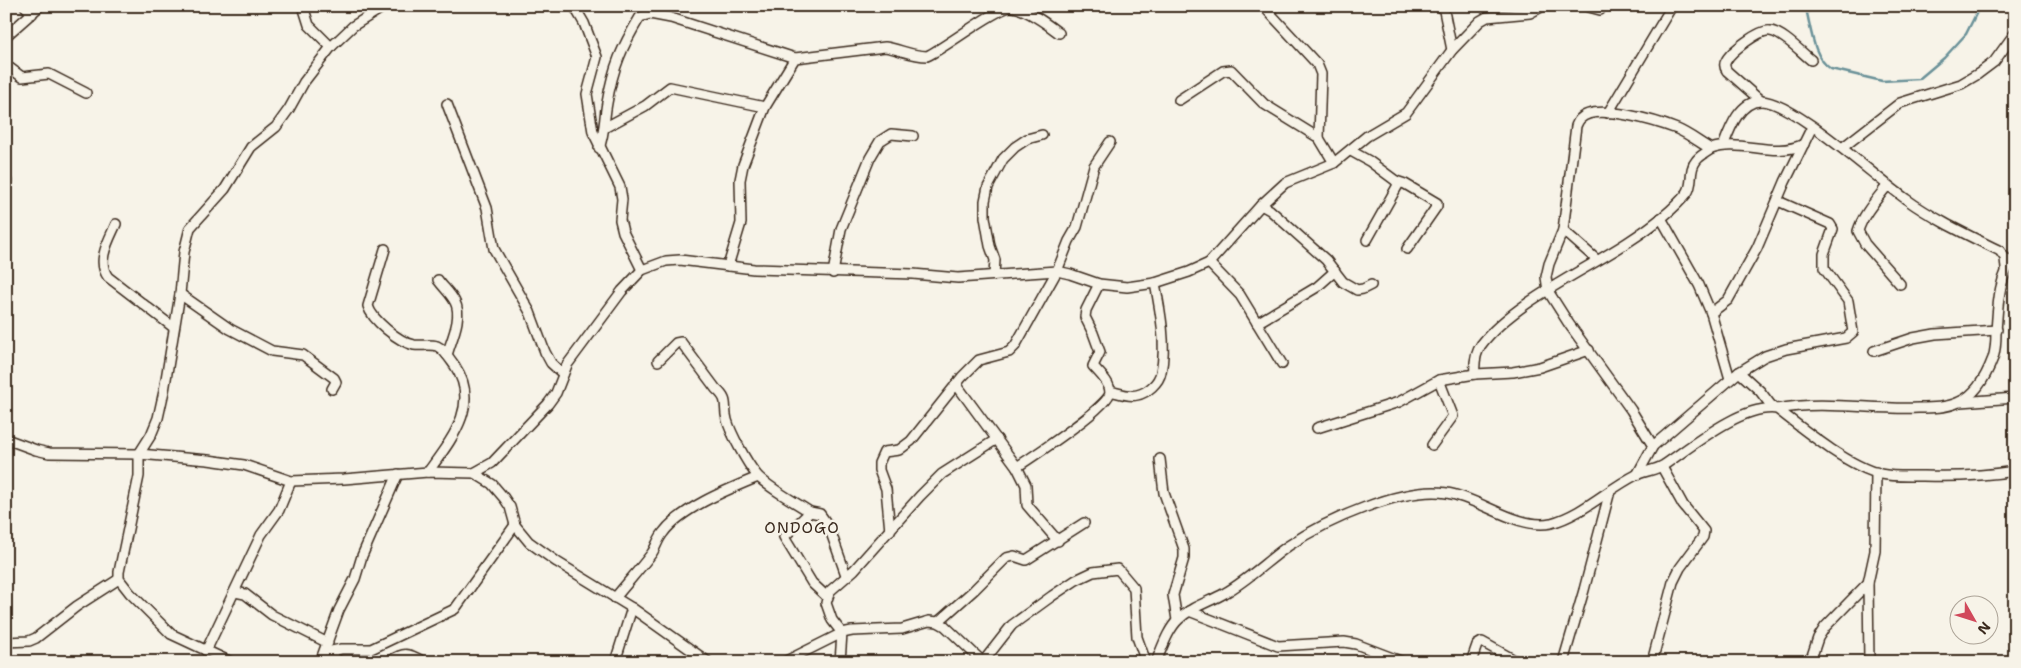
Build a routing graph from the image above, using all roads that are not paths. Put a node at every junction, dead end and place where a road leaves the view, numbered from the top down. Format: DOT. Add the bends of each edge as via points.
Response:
graph roads {
  1 [pos="25,6"];
  2 [pos="40,6"];
  3 [pos="303,6"];
  4 [pos="385,6"];
  5 [pos="574,6"];
  6 [pos="1443,6"];
  7 [pos="1543,6"];
  8 [pos="1585,6"];
  9 [pos="1672,6"];
  10 [pos="1600,10"];
  11 [pos="1268,11"];
  12 [pos="32,14"];
  13 [pos="1059,32"];
  14 [pos="2015,33"];
  15 [pos="6,36"];
  16 [pos="331,46"];
  17 [pos="1452,50"];
  18 [pos="795,58"];
  19 [pos="1811,60"];
  20 [pos="6,65"];
  21 [pos="86,93"];
  22 [pos="1179,100"];
  23 [pos="1761,101"];
  24 [pos="447,104"];
  25 [pos="765,107"];
  26 [pos="1608,113"];
  27 [pos="1812,127"];
  28 [pos="604,128"];
  29 [pos="1042,135"];
  30 [pos="913,136"];
  31 [pos="1319,138"];
  32 [pos="1110,142"];
  33 [pos="1724,144"];
  34 [pos="1804,144"];
  35 [pos="599,148"];
  36 [pos="1842,148"];
  37 [pos="1711,149"];
  38 [pos="1351,151"];
  39 [pos="1334,163"];
  40 [pos="1396,181"];
  41 [pos="1888,186"];
  42 [pos="1778,201"];
  43 [pos="1261,205"];
  44 [pos="1661,218"];
  45 [pos="116,224"];
  46 [pos="1563,230"];
  47 [pos="1367,240"];
  48 [pos="385,249"];
  49 [pos="1407,249"];
  50 [pos="2015,256"];
  51 [pos="1597,260"];
  52 [pos="1209,263"];
  53 [pos="728,266"];
  54 [pos="2010,267"];
  55 [pos="642,270"];
  56 [pos="1057,271"];
  57 [pos="1335,271"];
  58 [pos="833,272"];
  59 [pos="994,275"];
  60 [pos="438,280"];
  61 [pos="1155,283"];
  62 [pos="1099,284"];
  63 [pos="1900,284"];
  64 [pos="1371,285"];
  65 [pos="1548,291"];
  66 [pos="180,294"];
  67 [pos="1711,313"];
  68 [pos="1257,323"];
  69 [pos="173,327"];
  70 [pos="1997,330"];
  71 [pos="1589,350"];
  72 [pos="1874,351"];
  73 [pos="447,355"];
  74 [pos="658,361"];
  75 [pos="1282,364"];
  76 [pos="1739,372"];
  77 [pos="563,374"];
  78 [pos="1475,374"];
  79 [pos="1730,379"];
  80 [pos="1439,380"];
  81 [pos="956,384"];
  82 [pos="332,390"];
  83 [pos="1110,391"];
  84 [pos="2015,398"];
  85 [pos="1960,402"];
  86 [pos="1775,408"];
  87 [pos="1317,428"];
  88 [pos="6,438"];
  89 [pos="997,439"];
  90 [pos="1432,445"];
  91 [pos="1653,446"];
  92 [pos="139,454"];
  93 [pos="1160,459"];
  94 [pos="1662,467"];
  95 [pos="1017,468"];
  96 [pos="2015,471"];
  97 [pos="428,472"];
  98 [pos="1876,472"];
  99 [pos="474,473"];
  100 [pos="398,474"];
  101 [pos="1636,475"];
  102 [pos="758,477"];
  103 [pos="291,481"];
  104 [pos="1610,491"];
  105 [pos="810,512"];
  106 [pos="1084,523"];
  107 [pos="515,525"];
  108 [pos="890,531"];
  109 [pos="1058,541"];
  110 [pos="846,575"];
  111 [pos="119,579"];
  112 [pos="1868,583"];
  113 [pos="235,592"];
  114 [pos="827,597"];
  115 [pos="615,598"];
  116 [pos="632,608"];
  117 [pos="1189,611"];
  118 [pos="1177,620"];
  119 [pos="938,622"];
  120 [pos="842,633"];
  121 [pos="6,642"];
  122 [pos="326,649"];
  123 [pos="206,651"];
  124 [pos="231,662"];
  125 [pos="320,662"];
  126 [pos="340,662"];
  127 [pos="388,662"];
  128 [pos="424,662"];
  129 [pos="615,662"];
  130 [pos="708,662"];
  131 [pos="784,662"];
  132 [pos="840,662"];
  133 [pos="983,662"];
  134 [pos="1146,662"];
  135 [pos="1156,662"];
  136 [pos="1403,662"];
  137 [pos="1471,662"];
  138 [pos="1518,662"];
  139 [pos="1563,662"];
  140 [pos="1652,662"];
  141 [pos="1810,662"];
  142 [pos="1869,662"];
  1 -- 12 [label="street"];
  2 -- 12 [label="street"];
  3 -- 16 [label="street" via="309,25"];
  4 -- 16 [label="street" via="353,26"];
  5 -- 35 [label="street" via="597,57 587,94"];
  6 -- 17 [label="street"];
  7 -- 17 [label="street" via="1530,13 1487,17"];
  8 -- 10 [label="street"];
  9 -- 26 [label="street"];
  11 -- 31 [label="street" via="1317,64 1321,74"];
  12 -- 15 [label="street"];
  13 -- 18 [label="street" via="1011,7 927,56 885,47"];
  14 -- 36 [label="street" via="1994,62 1978,74 1961,84 1900,103"];
  16 -- 66 [label="street" via="276,126 251,147 224,189 190,228"];
  17 -- 38 [label="street" via="1406,113 1367,136"];
  18 -- 25 [label="street"];
  18 -- 28 [label="street" via="671,18 650,14 640,16 617,61"];
  19 -- 23 [label="street" via="1778,34 1769,31 1760,32 1746,42 1726,60 1724,66"];
  20 -- 21 [label="street" via="22,77 49,74"];
  22 -- 31 [label="street" via="1230,70 1264,104"];
  23 -- 27 [label="street" via="1788,111"];
  23 -- 33 [label="street" via="1741,111"];
  24 -- 77 [label="street" via="487,208 494,249 530,312 551,363"];
  25 -- 28 [label="street" via="670,87 645,106"];
  25 -- 53 [label="street" via="743,164 741,223"];
  26 -- 37 [label="street" via="1636,117 1679,130"];
  26 -- 46 [label="street" via="1580,118 1576,126"];
  27 -- 34 [label="street"];
  27 -- 36 [label="street"];
  28 -- 35 [label="street"];
  29 -- 59 [label="street" via="1015,147 1003,159 988,187 985,217 995,260"];
  30 -- 58 [label="street" via="891,134 880,141 870,158 842,230"];
  31 -- 39 [label="street"];
  32 -- 56 [label="street" via="1094,166 1077,227"];
  33 -- 34 [label="street" via="1781,150"];
  33 -- 37 [label="street"];
  34 -- 42 [label="street"];
  35 -- 55 [label="street" via="620,187 623,232"];
  36 -- 41 [label="street"];
  37 -- 44 [label="street" via="1692,167 1690,188 1686,194"];
  38 -- 39 [label="street"];
  38 -- 40 [label="street"];
  39 -- 43 [label="street" via="1293,178"];
  40 -- 47 [label="street" via="1398,186"];
  40 -- 49 [label="street" via="1437,203"];
  41 -- 54 [label="street" via="1939,219 2000,251"];
  41 -- 63 [label="street" via="1874,202 1858,231 1865,244"];
  42 -- 67 [label="street" via="1728,300"];
  42 -- 76 [label="street" via="1830,224 1833,229 1824,254 1824,268 1848,301 1853,332 1846,338 1765,356"];
  43 -- 52 [label="street"];
  43 -- 57 [label="street" via="1284,222"];
  44 -- 51 [label="street"];
  44 -- 67 [label="street"];
  45 -- 69 [label="street" via="102,262 103,270"];
  46 -- 51 [label="street"];
  46 -- 65 [label="street" via="1549,264 1546,277"];
  48 -- 73 [label="street" via="368,306 370,314 412,345 437,346"];
  50 -- 54 [label="street"];
  51 -- 65 [label="street"];
  52 -- 61 [label="street"];
  52 -- 68 [label="street" via="1240,296"];
  53 -- 55 [label="street" via="680,260 666,261"];
  53 -- 58 [label="street"];
  54 -- 70 [label="street" via="1999,288"];
  55 -- 77 [label="street" via="585,338"];
  56 -- 59 [label="street"];
  56 -- 62 [label="street"];
  56 -- 81 [label="street" via="1015,346 1009,352 979,360"];
  57 -- 64 [label="street" via="1350,287 1363,289"];
  57 -- 68 [label="street" via="1317,287"];
  58 -- 59 [label="street" via="958,278"];
  60 -- 73 [label="street" via="458,309"];
  61 -- 62 [label="street" via="1127,287"];
  61 -- 83 [label="street" via="1163,343 1161,373 1156,382 1139,394 1131,396"];
  62 -- 83 [label="street" via="1085,317 1100,352 1093,366"];
  65 -- 71 [label="street"];
  65 -- 78 [label="street" via="1497,329 1480,346 1474,360"];
  66 -- 69 [label="street"];
  66 -- 82 [label="street" via="230,329 272,351 303,355 334,378 336,382"];
  67 -- 79 [label="street"];
  68 -- 75 [label="street"];
  69 -- 92 [label="street" via="158,418"];
  70 -- 72 [label="street" via="1935,334"];
  70 -- 85 [label="street" via="1988,373"];
  71 -- 78 [label="street" via="1522,371"];
  71 -- 91 [label="street"];
  73 -- 97 [label="street" via="461,375 464,413 455,434"];
  74 -- 102 [label="street" via="681,342 726,402 727,420"];
  76 -- 79 [label="street"];
  76 -- 86 [label="street"];
  77 -- 99 [label="street" via="556,393 543,409 492,463"];
  78 -- 80 [label="street"];
  79 -- 91 [label="street"];
  80 -- 87 [label="street" via="1399,402"];
  80 -- 90 [label="street" via="1453,416"];
  81 -- 89 [label="street"];
  81 -- 108 [label="street" via="911,441 900,450 884,452 881,456 879,470 886,489"];
  83 -- 95 [label="street" via="1104,403"];
  84 -- 85 [label="street"];
  85 -- 86 [label="street" via="1912,409"];
  86 -- 94 [label="street" via="1750,413 1719,427"];
  86 -- 98 [label="street" via="1825,446"];
  88 -- 92 [label="street" via="49,453"];
  89 -- 95 [label="street"];
  89 -- 108 [label="street" via="942,474"];
  91 -- 101 [label="street"];
  92 -- 103 [label="street" via="244,465"];
  92 -- 111 [label="street" via="139,476"];
  93 -- 118 [label="street" via="1164,493 1184,549 1173,595"];
  94 -- 101 [label="street"];
  94 -- 140 [label="street" via="1683,505 1704,531 1673,582"];
  95 -- 109 [label="street" via="1026,485 1027,505"];
  96 -- 98 [label="street" via="1956,477 1898,476"];
  97 -- 99 [label="street"];
  97 -- 100 [label="street"];
  98 -- 112 [label="street" via="1875,551"];
  99 -- 107 [label="street" via="492,484 504,498"];
  100 -- 103 [label="street"];
  100 -- 122 [label="street" via="362,556 356,579 339,610"];
  101 -- 104 [label="street"];
  102 -- 105 [label="street"];
  102 -- 115 [label="street" via="733,487 675,520"];
  103 -- 113 [label="street"];
  104 -- 117 [label="street" via="1570,515 1537,524 1447,493 1405,496 1317,528 1226,593"];
  104 -- 139 [label="street"];
  105 -- 110 [label="street" via="820,514 829,528"];
  105 -- 114 [label="street" via="784,537 812,583"];
  106 -- 109 [label="street"];
  107 -- 115 [label="street" via="529,542"];
  107 -- 122 [label="street" via="455,609 371,649"];
  108 -- 110 [label="street"];
  109 -- 119 [label="street" via="1026,560 1014,556 1006,558"];
  110 -- 114 [label="street"];
  111 -- 121 [label="street" via="36,638"];
  111 -- 123 [label="street" via="171,634"];
  112 -- 141 [label="street" via="1825,627"];
  112 -- 142 [label="street"];
  113 -- 122 [label="street" via="245,594"];
  113 -- 123 [label="street"];
  114 -- 120 [label="street" via="832,620"];
  115 -- 116 [label="street"];
  116 -- 129 [label="street"];
  116 -- 130 [label="street"];
  117 -- 118 [label="street"];
  117 -- 136 [label="street" via="1278,646 1344,642"];
  118 -- 135 [label="street"];
  119 -- 120 [label="street" via="929,621 902,629"];
  119 -- 133 [label="street"];
  120 -- 131 [label="street"];
  120 -- 132 [label="street"];
  122 -- 125 [label="street"];
  122 -- 126 [label="street"];
  123 -- 124 [label="street"];
  127 -- 128 [label="street" via="400,654"];
  133 -- 134 [label="street" via="1012,625 1052,596 1094,572 1118,569 1134,588 1137,637"];
  137 -- 138 [label="street" via="1477,645 1482,642"];
}
